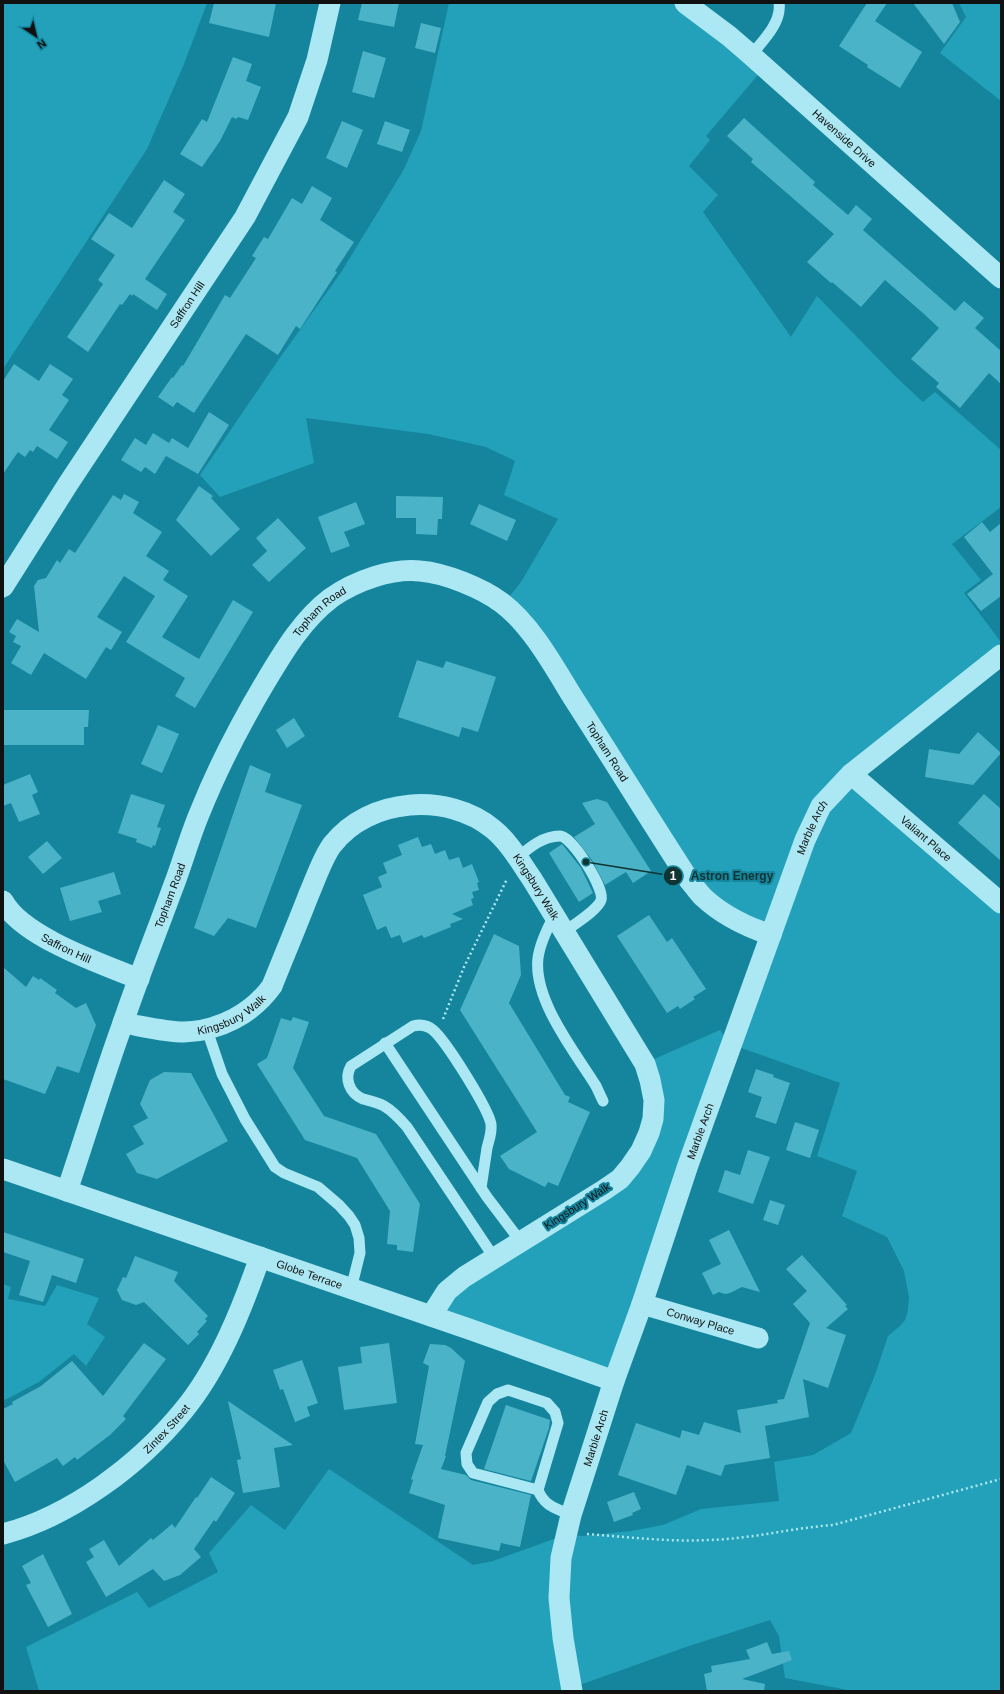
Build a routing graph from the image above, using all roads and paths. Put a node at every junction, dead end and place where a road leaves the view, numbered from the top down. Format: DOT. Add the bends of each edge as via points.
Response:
graph roads {
  1 [pos="330,3"];
  2 [pos="685,3"];
  3 [pos="779,3"];
  4 [pos="751,55"];
  5 [pos="1001,278"];
  6 [pos="3,587"];
  7 [pos="1001,655"];
  8 [pos="851,774"];
  9 [pos="517,858"];
  10 [pos="3,901"];
  11 [pos="1001,903"];
  12 [pos="559,924"];
  13 [pos="771,935"];
  14 [pos="139,979"];
  15 [pos="123,1023"];
  16 [pos="207,1030"];
  17 [pos="437,1034"];
  18 [pos="385,1043"];
  19 [pos="603,1101"];
  20 [pos="3,1169"];
  21 [pos="481,1188"];
  22 [pos="67,1191"];
  23 [pos="522,1242"];
  24 [pos="260,1257"];
  25 [pos="495,1259"];
  26 [pos="351,1289"];
  27 [pos="642,1304"];
  28 [pos="431,1316"];
  29 [pos="758,1338"];
  30 [pos="614,1381"];
  31 [pos="1001,1479"];
  32 [pos="538,1490"];
  33 [pos="569,1523"];
  34 [pos="3,1534"];
  35 [pos="572,1691"];
  1 -- 6 [label="street, Saffron Hill" via="317,60 298,117 245,217"];
  2 -- 4 [label="street, Havenside Drive"];
  3 -- 4 [label="lane" via="778,18"];
  4 -- 5 [label="street, Havenside Drive"];
  7 -- 8 [label="street, Marble Arch"];
  8 -- 11 [label="street, Valiant Place"];
  8 -- 13 [label="street, Marble Arch" via="821,806"];
  9 -- 12 [label="street, Kingsbury Walk"];
  9 -- 12 [label="lane" via="534,844 548,838 566,837 574,845 597,883 601,899 598,905"];
  9 -- 16 [label="street, Kingsbury Walk" via="494,830 453,808 416,804 381,811 366,818 348,829 332,845 272,986 265,996 238,1016"];
  9 -- 17 [label="path" via="464,967"];
  10 -- 14 [label="street, Saffron Hill" via="28,928 70,950"];
  12 -- 19 [label="lane" via="540,946 540,985 545,1002"];
  12 -- 23 [label="street, Kingsbury Walk" via="645,1064 654,1100 653,1119 641,1150 620,1179"];
  13 -- 14 [label="street, Topham Road" via="720,910 703,897 547,656 519,618 493,597 475,587 437,574 419,571 381,575 350,587 332,598 300,628 237,731 200,812"];
  13 -- 27 [label="street, Marble Arch" via="688,1165"];
  14 -- 15 [label="street, Topham Road"];
  15 -- 16 [label="street, Kingsbury Walk" via="183,1032"];
  15 -- 22 [label="street, Topham Road"];
  16 -- 26 [label="lane" via="222,1074 275,1167 318,1187 349,1216 359,1238 360,1252"];
  17 -- 18 [label="lane" via="429,1027 413,1026"];
  17 -- 21 [label="lane" via="446,1044 491,1124"];
  18 -- 21 [label="lane"];
  18 -- 25 [label="lane" via="351,1066 347,1078 349,1085 358,1096 394,1112 407,1127"];
  20 -- 22 [label="street, Globe Terrace"];
  21 -- 23 [label="lane"];
  22 -- 24 [label="street, Globe Terrace"];
  23 -- 25 [label="street, Kingsbury Walk"];
  24 -- 26 [label="street, Globe Terrace"];
  24 -- 34 [label="street, Zintex Street" via="247,1296 229,1336 184,1411 112,1480 74,1504 32,1524"];
  25 -- 28 [label="street, Kingsbury Walk" via="464,1277 447,1291"];
  26 -- 28 [label="street, Globe Terrace"];
  27 -- 29 [label="street, Conway Place"];
  27 -- 30 [label="street, Marble Arch"];
  28 -- 30 [label="street, Globe Terrace"];
  30 -- 33 [label="street, Marble Arch"];
  31 -- 33 [label="path" via="833,1525 773,1534 710,1540 642,1539 582,1533"];
  32 -- 32 [label="lane" via="558,1423 555,1412 547,1403 508,1390 497,1394 488,1402 466,1453 467,1464 473,1472"];
  32 -- 33 [label="lane" via="541,1498"];
  33 -- 35 [label="street, Marble Arch" via="561,1558 559,1598 562,1638"];
}
